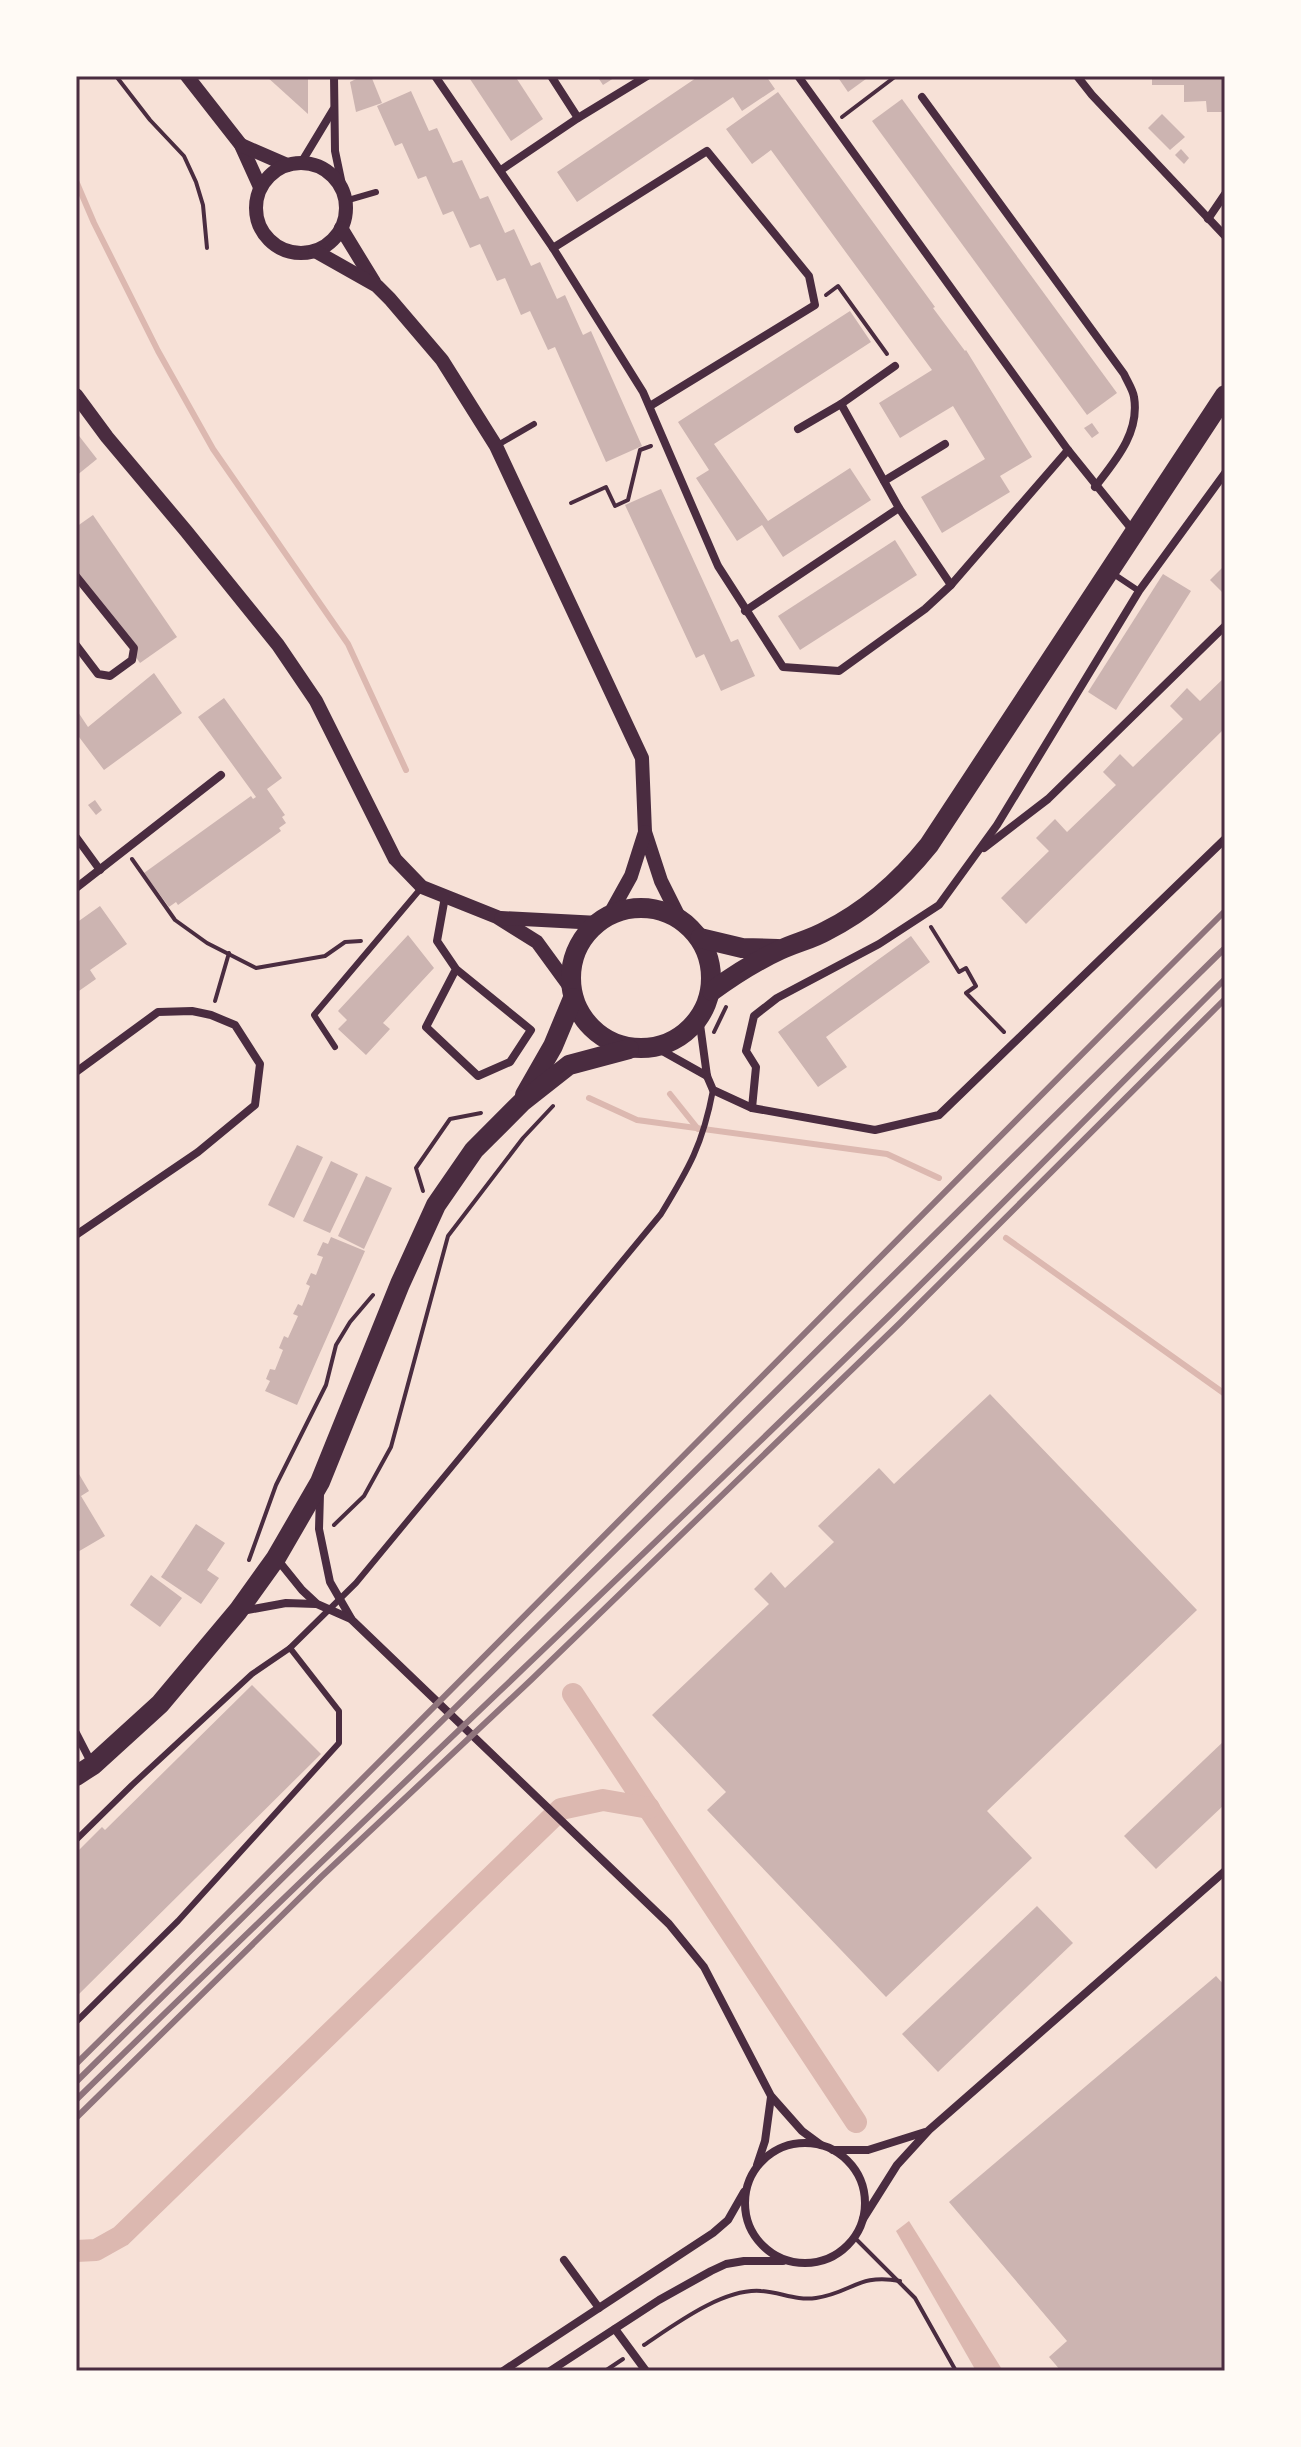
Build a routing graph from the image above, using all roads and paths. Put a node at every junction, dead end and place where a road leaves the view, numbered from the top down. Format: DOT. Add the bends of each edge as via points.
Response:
graph roads {
  1 [pos="116,76"];
  2 [pos="187,76"];
  3 [pos="334,76"];
  4 [pos="435,76"];
  5 [pos="551,76"];
  6 [pos="647,76"];
  7 [pos="798,76"];
  8 [pos="896,76"];
  9 [pos="1077,76"];
  10 [pos="922,97"];
  11 [pos="333,110"];
  12 [pos="578,118"];
  13 [pos="834,123"];
  14 [pos="241,145"];
  15 [pos="294,164"];
  16 [pos="501,170"];
  17 [pos="260,187"];
  18 [pos="376,192"];
  19 [pos="1225,194"];
  20 [pos="345,198"];
  21 [pos="1208,219"];
  22 [pos="341,228"];
  23 [pos="1225,236"];
  24 [pos="207,248"];
  25 [pos="553,248"];
  26 [pos="315,251"];
  27 [pos="377,286"];
  28 [pos="815,305"];
  29 [pos="895,366"];
  30 [pos="76,395"];
  31 [pos="1225,395"];
  32 [pos="841,404"];
  33 [pos="650,406"];
  34 [pos="534,424"];
  35 [pos="798,429"];
  36 [pos="945,444"];
  37 [pos="496,446"];
  38 [pos="640,450"];
  39 [pos="1068,450"];
  40 [pos="1225,473"];
  41 [pos="884,481"];
  42 [pos="1095,487"];
  43 [pos="571,503"];
  44 [pos="899,508"];
  45 [pos="1134,532"];
  46 [pos="1109,571"];
  47 [pos="76,576"];
  48 [pos="951,585"];
  49 [pos="1139,591"];
  50 [pos="745,611"];
  51 [pos="1225,626"];
  52 [pos="76,645"];
  53 [pos="221,775"];
  54 [pos="645,832"];
  55 [pos="76,837"];
  56 [pos="1225,839"];
  57 [pos="127,850"];
  58 [pos="977,853"];
  59 [pos="100,870"];
  60 [pos="422,887"];
  61 [pos="76,888"];
  62 [pos="445,897"];
  63 [pos="924,915"];
  64 [pos="497,917"];
  65 [pos="605,918"];
  66 [pos="680,919"];
  67 [pos="700,938"];
  68 [pos="366,940"];
  69 [pos="782,949"];
  70 [pos="229,953"];
  71 [pos="456,969"];
  72 [pos="572,994"];
  73 [pos="721,996"];
  74 [pos="211,1015"];
  75 [pos="699,1017"];
  76 [pos="703,1040"];
  77 [pos="1014,1043"];
  78 [pos="335,1047"];
  79 [pos="657,1048"];
  80 [pos="629,1049"];
  81 [pos="76,1072"];
  82 [pos="707,1076"];
  83 [pos="713,1090"];
  84 [pos="558,1101"];
  85 [pos="522,1102"];
  86 [pos="752,1108"];
  87 [pos="76,1235"];
  88 [pos="391,1447"];
  89 [pos="320,1482"];
  90 [pos="262,1522"];
  91 [pos="251,1554"];
  92 [pos="276,1558"];
  93 [pos="317,1604"];
  94 [pos="238,1611"];
  95 [pos="352,1620"];
  96 [pos="290,1648"];
  97 [pos="76,1733"];
  98 [pos="84,1770"];
  99 [pos="76,1840"];
  100 [pos="1225,1871"];
  101 [pos="76,2022"];
  102 [pos="771,2096"];
  103 [pos="929,2130"];
  104 [pos="821,2145"];
  105 [pos="833,2150"];
  106 [pos="755,2170"];
  107 [pos="749,2181"];
  108 [pos="863,2219"];
  109 [pos="854,2237"];
  110 [pos="564,2260"];
  111 [pos="803,2262"];
  112 [pos="900,2281"];
  113 [pos="599,2308"];
  114 [pos="615,2329"];
  115 [pos="633,2353"];
  116 [pos="503,2371"];
  117 [pos="550,2371"];
  118 [pos="605,2371"];
  119 [pos="646,2371"];
  120 [pos="956,2371"];
  1 -- 24 [label="path" via="184,156 203,205"];
  2 -- 14 [label="street"];
  3 -- 11 [label="street"];
  4 -- 16 [label="street"];
  5 -- 12 [label="street"];
  6 -- 12 [label="street"];
  7 -- 13 [label="street"];
  8 -- 13 [label="path"];
  9 -- 21 [label="street"];
  10 -- 42 [label="street" via="1129,385 1133,423 1124,450"];
  11 -- 15 [label="street"];
  11 -- 20 [label="street"];
  12 -- 16 [label="street"];
  13 -- 39 [label="street"];
  14 -- 15 [label="street"];
  14 -- 17 [label="street"];
  15 -- 17 [label="street" via="276,170"];
  15 -- 20 [label="street" via="328,171"];
  16 -- 25 [label="street"];
  17 -- 26 [label="street" via="256,217 272,243 300,253"];
  18 -- 20 [label="lane"];
  19 -- 21 [label="street"];
  20 -- 22 [label="street"];
  21 -- 23 [label="street"];
  22 -- 26 [label="street"];
  22 -- 27 [label="street"];
  25 -- 28 [label="street" via="707,151 809,276"];
  25 -- 33 [label="street"];
  26 -- 27 [label="street"];
  27 -- 37 [label="street" via="442,360"];
  28 -- 29 [label="path" via="838,286"];
  28 -- 33 [label="street"];
  29 -- 32 [label="street"];
  30 -- 60 [label="street" via="278,645 316,701 395,859"];
  31 -- 45 [label="main road"];
  32 -- 35 [label="street"];
  32 -- 41 [label="street"];
  33 -- 50 [label="street" via="718,566"];
  34 -- 37 [label="lane"];
  36 -- 41 [label="street"];
  37 -- 54 [label="street" via="642,758"];
  38 -- 43 [label="path" via="628,500 615,506 606,487"];
  39 -- 42 [label="street"];
  39 -- 48 [label="street"];
  40 -- 49 [label="street"];
  41 -- 44 [label="street"];
  42 -- 45 [label="street"];
  44 -- 48 [label="street"];
  44 -- 50 [label="street"];
  45 -- 46 [label="main road"];
  46 -- 49 [label="lane"];
  46 -- 69 [label="main road" via="905,875 851,917"];
  47 -- 52 [label="street" via="134,648 132,660 110,676 98,674"];
  48 -- 50 [label="street" via="839,671 783,667"];
  49 -- 58 [label="street"];
  51 -- 58 [label="street" via="1048,799"];
  53 -- 57 [label="street"];
  54 -- 65 [label="street" via="631,876"];
  54 -- 66 [label="street"];
  55 -- 59 [label="street"];
  56 -- 77 [label="street"];
  57 -- 59 [label="street"];
  57 -- 70 [label="path" via="175,920"];
  58 -- 63 [label="street" via="939,905"];
  59 -- 61 [label="street"];
  60 -- 62 [label="street"];
  60 -- 78 [label="lane" via="314,1015"];
  62 -- 64 [label="street"];
  62 -- 71 [label="street" via="437,941"];
  63 -- 77 [label="path" via="959,972 966,968 976,986 966,993"];
  63 -- 86 [label="street" via="787,991 754,1016 746,1051 756,1067"];
  64 -- 65 [label="street"];
  64 -- 72 [label="street" via="537,942"];
  65 -- 66 [label="main road" via="627,909 655,909"];
  65 -- 72 [label="main road" via="582,940 571,966"];
  66 -- 67 [label="main road"];
  67 -- 69 [label="main road" via="742,948"];
  67 -- 73 [label="main road"];
  68 -- 70 [label="path" via="345,942 325,956 256,968"];
  69 -- 73 [label="main road" via="738,972"];
  70 -- 74 [label="path"];
  71 -- 71 [label="street" via="426,1027 478,1076 510,1062 531,1030"];
  72 -- 80 [label="main road" via="583,1019 603,1038"];
  72 -- 85 [label="main road" via="553,1046"];
  73 -- 75 [label="main road"];
  73 -- 76 [label="path" via="718,1026"];
  74 -- 81 [label="street" via="158,1012"];
  74 -- 87 [label="street" via="235,1025 260,1064 255,1105 198,1152"];
  75 -- 76 [label="street"];
  75 -- 79 [label="main road" via="682,1037"];
  76 -- 82 [label="street"];
  77 -- 86 [label="street" via="939,1115 875,1130"];
  79 -- 80 [label="main road"];
  79 -- 82 [label="street"];
  80 -- 85 [label="main road" via="569,1065"];
  82 -- 83 [label="street"];
  83 -- 86 [label="street"];
  83 -- 96 [label="lane" via="693,1163 661,1214 356,1583"];
  84 -- 88 [label="path" via="448,1236"];
  85 -- 89 [label="main road" via="474,1150 436,1205"];
  89 -- 92 [label="main road"];
  89 -- 95 [label="street" via="319,1529 330,1582"];
  90 -- 91 [label="path"];
  92 -- 93 [label="street"];
  92 -- 94 [label="main road"];
  93 -- 94 [label="street"];
  93 -- 95 [label="street"];
  94 -- 98 [label="main road" via="160,1704"];
  95 -- 102 [label="street" via="669,1924 704,1967"];
  96 -- 99 [label="lane" via="252,1674"];
  96 -- 101 [label="lane" via="339,1711 339,1743 178,1921"];
  97 -- 98 [label="street"];
  100 -- 103 [label="street"];
  102 -- 104 [label="street"];
  102 -- 106 [label="street"];
  103 -- 105 [label="street" via="868,2150"];
  103 -- 108 [label="street" via="897,2165"];
  104 -- 105 [label="street"];
  104 -- 106 [label="street" via="784,2147"];
  105 -- 108 [label="street" via="860,2179"];
  106 -- 107 [label="street"];
  107 -- 111 [label="street" via="745,2208 755,2235 776,2255"];
  107 -- 113 [label="street" via="728,2220"];
  108 -- 109 [label="street"];
  109 -- 111 [label="street" via="829,2258"];
  109 -- 112 [label="path"];
  110 -- 113 [label="street"];
  111 -- 114 [label="street" via="726,2264"];
  112 -- 115 [label="path" via="867,2279 815,2298 760,2291 725,2297"];
  112 -- 120 [label="path"];
  113 -- 116 [label="street"];
  114 -- 115 [label="street"];
  114 -- 117 [label="street"];
  115 -- 118 [label="path"];
  115 -- 119 [label="street"];
}
